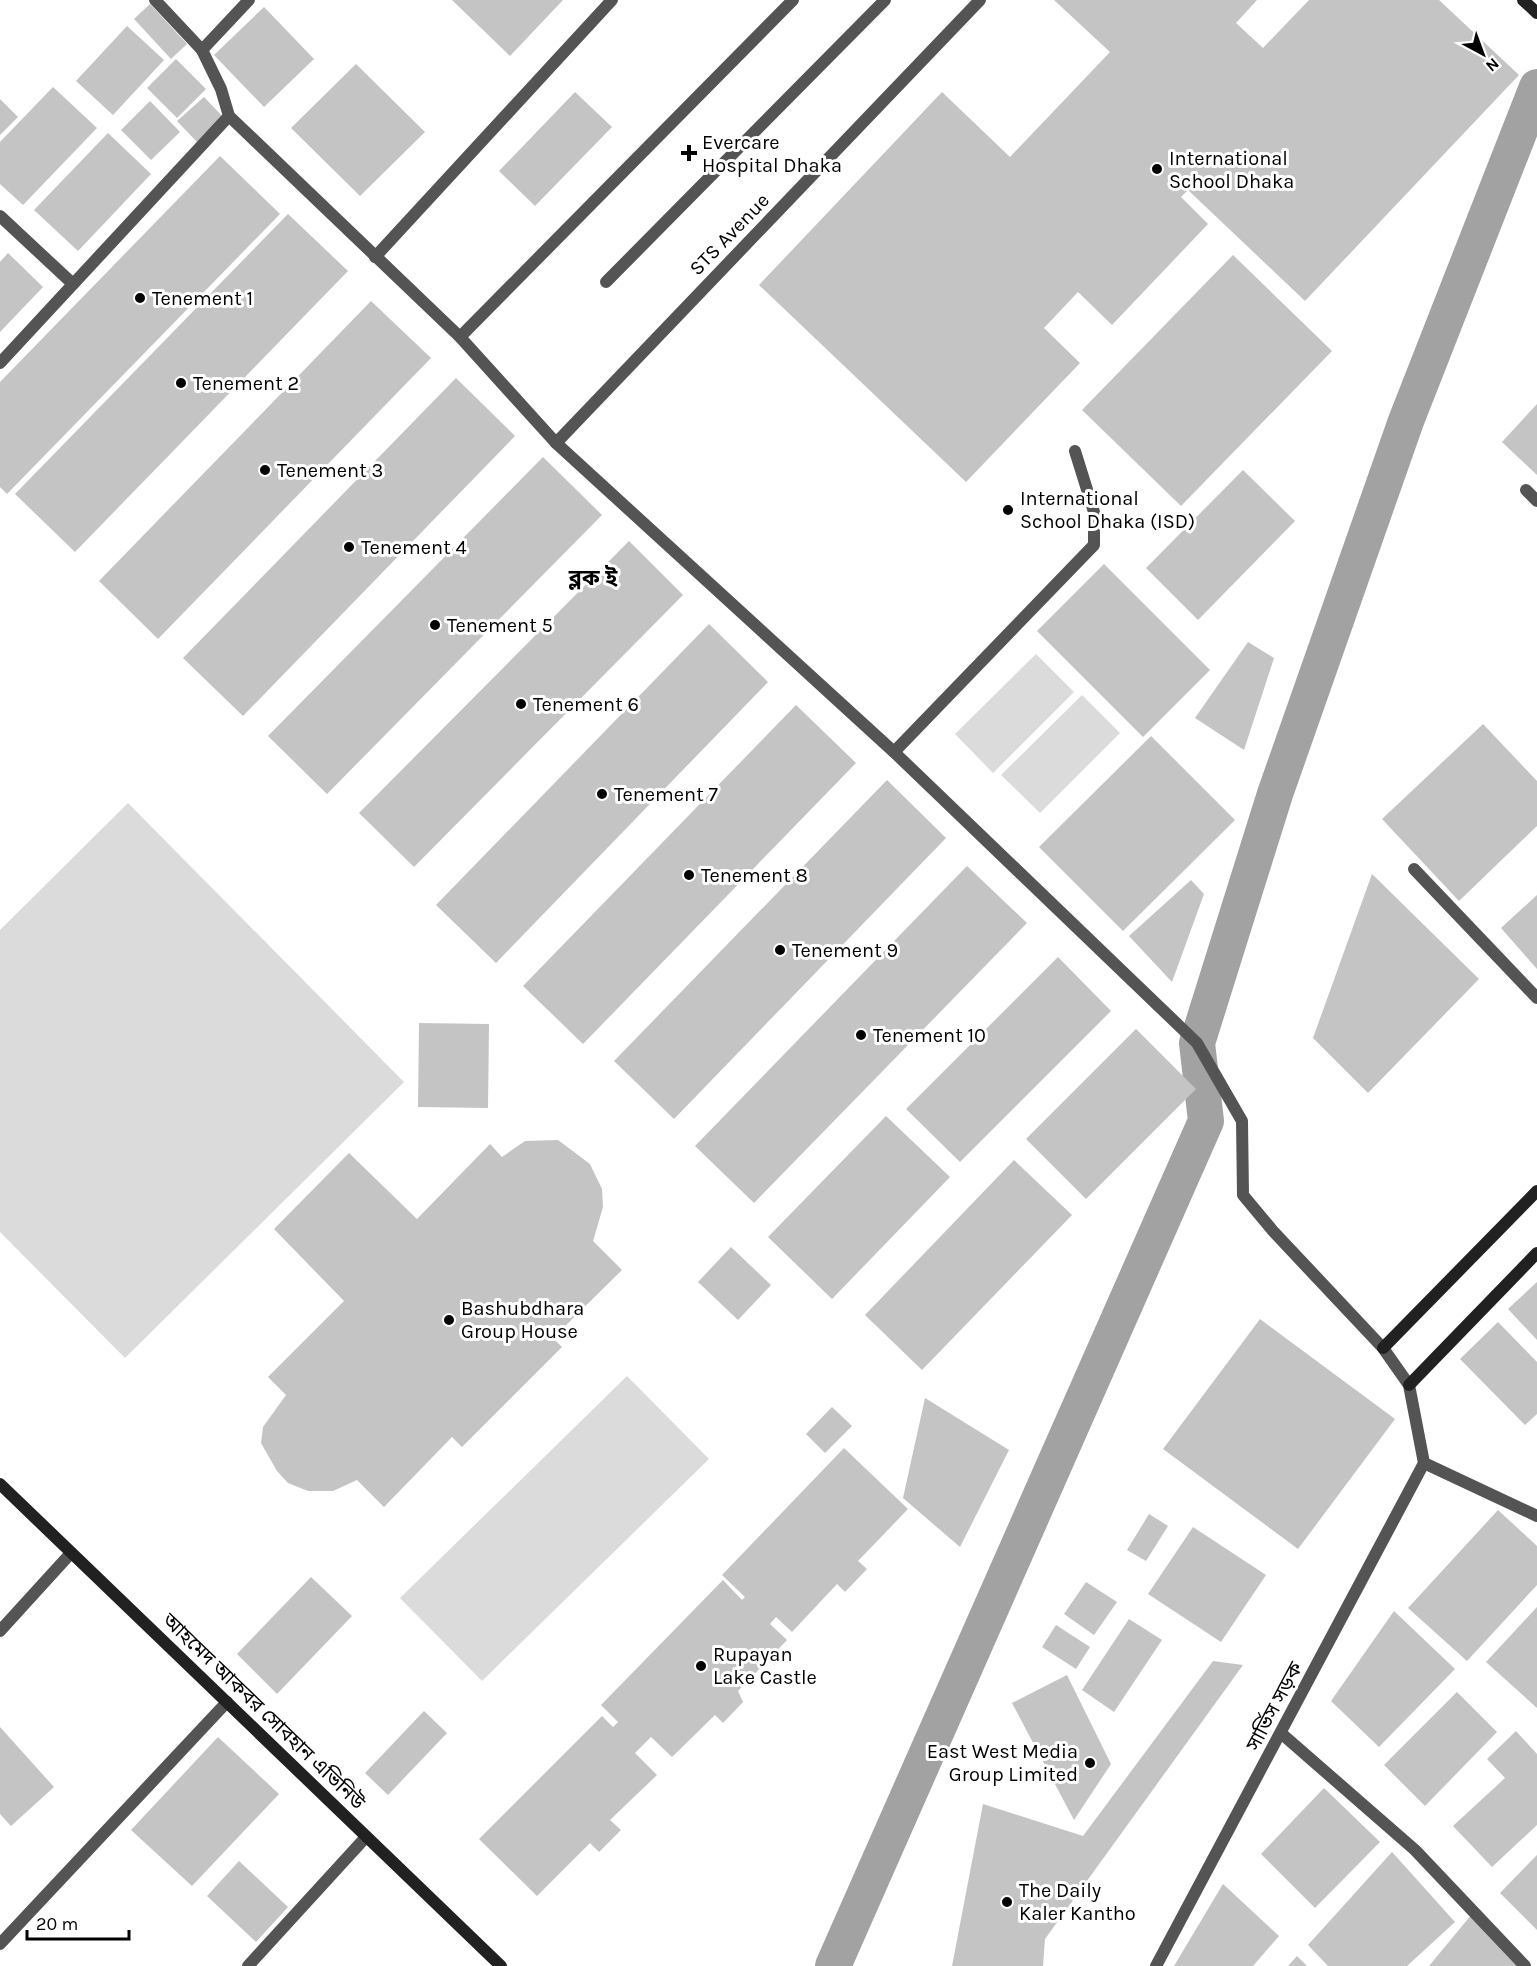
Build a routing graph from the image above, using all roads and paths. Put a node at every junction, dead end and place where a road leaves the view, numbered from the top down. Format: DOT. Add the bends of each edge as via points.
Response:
graph roads {
  1 [pos="155,0"];
  2 [pos="249,0"];
  3 [pos="612,0"];
  4 [pos="793,0"];
  5 [pos="885,0"];
  6 [pos="980,0"];
  7 [pos="1523,0"];
  8 [pos="1537,13"];
  9 [pos="202,50"];
  10 [pos="230,116"];
  11 [pos="0,216"];
  12 [pos="375,257"];
  13 [pos="606,282"];
  14 [pos="73,284"];
  15 [pos="460,337"];
  16 [pos="0,363"];
  17 [pos="556,443"];
  18 [pos="1076,451"];
  19 [pos="1526,490"];
  20 [pos="1537,501"];
  21 [pos="894,752"];
  22 [pos="1414,869"];
  23 [pos="1537,998"];
  24 [pos="1537,1191"];
  25 [pos="1537,1254"];
  26 [pos="1383,1348"];
  27 [pos="1409,1385"];
  28 [pos="1424,1463"];
  29 [pos="0,1484"];
  30 [pos="1537,1516"];
  31 [pos="71,1553"];
  32 [pos="0,1631"];
  33 [pos="227,1702"];
  34 [pos="1281,1734"];
  35 [pos="366,1837"];
  36 [pos="0,1944"];
  37 [pos="249,1966"];
  38 [pos="501,1966"];
  39 [pos="1156,1966"];
  40 [pos="1525,1966"];
  1 -- 9 [label="street"];
  2 -- 9 [label="street"];
  3 -- 12 [label="street"];
  4 -- 15 [label="street"];
  5 -- 13 [label="street"];
  6 -- 17 [label="street, STS Avenue"];
  7 -- 8 [label="street"];
  9 -- 10 [label="street"];
  10 -- 12 [label="street"];
  10 -- 14 [label="street"];
  11 -- 14 [label="street"];
  12 -- 15 [label="street"];
  14 -- 16 [label="street"];
  15 -- 17 [label="street"];
  17 -- 21 [label="street"];
  18 -- 21 [label="street" via="1094,512 1094,545"];
  19 -- 20 [label="street"];
  21 -- 26 [label="street" via="1197,1043 1242,1121 1243,1195"];
  22 -- 23 [label="street"];
  24 -- 26 [label="street"];
  25 -- 27 [label="street"];
  26 -- 27 [label="street"];
  27 -- 28 [label="street"];
  28 -- 30 [label="street"];
  28 -- 34 [label="street, সার্ভিস সড়ক"];
  29 -- 31 [label="street, আহমেদ আকবর সোবহান এভিনিউ"];
  31 -- 32 [label="street"];
  31 -- 33 [label="street, আহমেদ আকবর সোবহান এভিনিউ"];
  33 -- 35 [label="street, আহমেদ আকবর সোবহান এভিনিউ"];
  33 -- 36 [label="street"];
  34 -- 39 [label="street, সার্ভিস সড়ক"];
  34 -- 40 [label="street" via="1415,1850"];
  35 -- 37 [label="street"];
  35 -- 38 [label="street, আহমেদ আকবর সোবহান এভিনিউ"];
}
